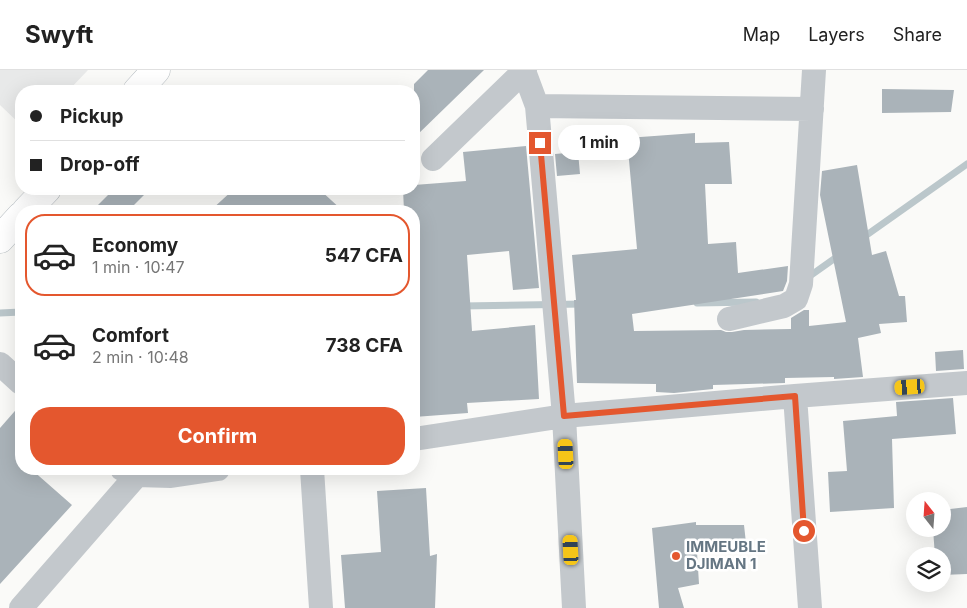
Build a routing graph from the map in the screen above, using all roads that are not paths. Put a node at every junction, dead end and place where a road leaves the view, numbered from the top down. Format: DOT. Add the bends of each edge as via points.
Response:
graph roads {
  1 [pos="156,70"];
  2 [pos="524,70"];
  3 [pos="814,70"];
  4 [pos="143,85"];
  5 [pos="537,106"];
  6 [pos="812,109"];
  7 [pos="433,159"];
  8 [pos="41,195"];
  9 [pos="32,205"];
  10 [pos="15,223"];
  11 [pos="0,239"];
  12 [pos="729,319"];
  13 [pos="0,364"];
  14 [pos="15,378"];
  15 [pos="967,383"];
  16 [pos="795,396"];
  17 [pos="564,416"];
  18 [pos="420,438"];
  19 [pos="128,475"];
  20 [pos="161,475"];
  21 [pos="178,475"];
  22 [pos="312,475"];
  23 [pos="20,608"];
  24 [pos="321,608"];
  25 [pos="574,608"];
  26 [pos="810,608"];
  1 -- 4 [label="main road"];
  2 -- 5 [label="street"];
  2 -- 7 [label="street"];
  3 -- 6 [label="street"];
  5 -- 6 [label="street"];
  5 -- 17 [label="street"];
  6 -- 12 [label="street" via="801,284 796,299 784,306"];
  8 -- 9 [label="main road"];
  10 -- 11 [label="main road"];
  13 -- 14 [label="street"];
  15 -- 16 [label="street"];
  16 -- 17 [label="street"];
  16 -- 26 [label="street"];
  17 -- 18 [label="street"];
  17 -- 25 [label="street"];
  19 -- 23 [label="street"];
  20 -- 21 [label="street"];
  22 -- 24 [label="street"];
}
